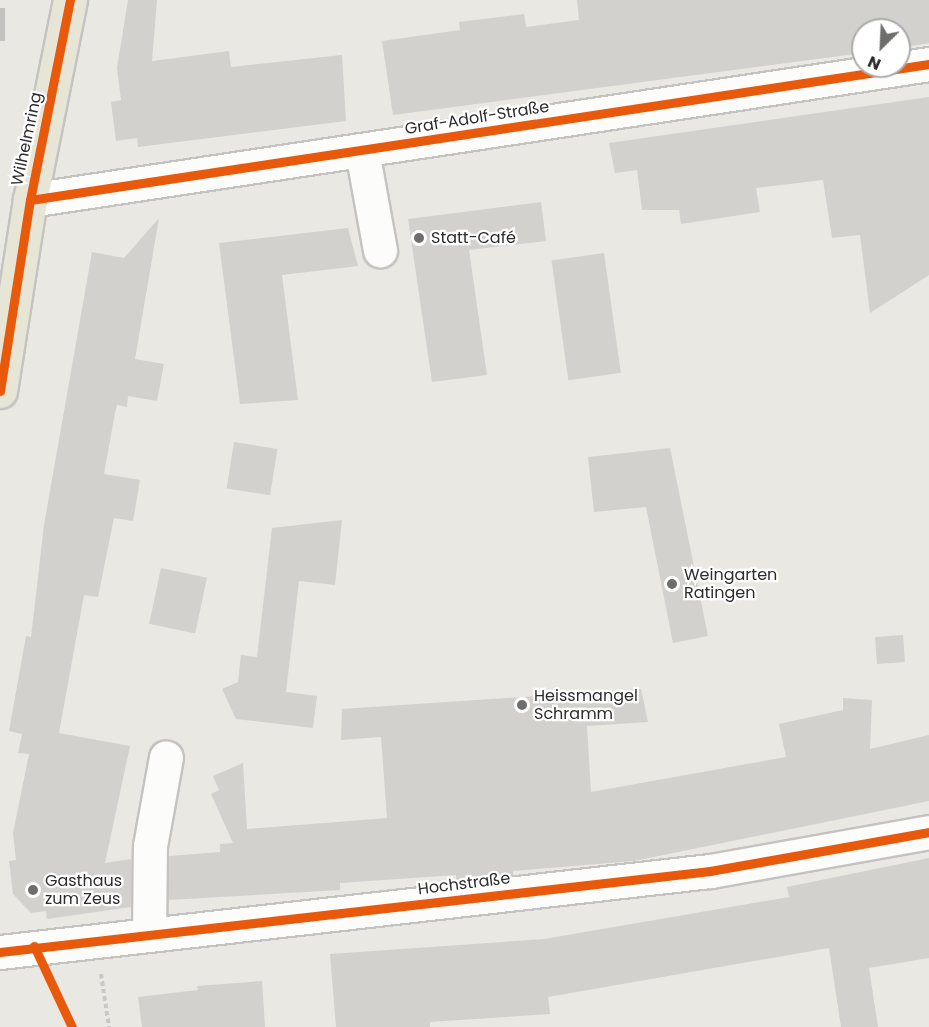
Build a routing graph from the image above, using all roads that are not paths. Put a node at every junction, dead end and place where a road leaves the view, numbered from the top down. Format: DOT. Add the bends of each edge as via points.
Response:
graph roads {
  1 [pos="70,0"];
  2 [pos="929,64"];
  3 [pos="362,151"];
  4 [pos="30,200"];
  5 [pos="380,250"];
  6 [pos="0,391"];
  7 [pos="166,757"];
  8 [pos="929,832"];
  9 [pos="149,935"];
  10 [pos="0,952"];
  1 -- 4 [label="main road, Wilhelmring"];
  2 -- 3 [label="street, Graf-Adolf-Straße"];
  3 -- 4 [label="street, Graf-Adolf-Straße"];
  3 -- 5 [label="street"];
  4 -- 6 [label="main road, Wilhelmring"];
  7 -- 9 [label="street" via="150,846"];
  8 -- 9 [label="street, Hochstraße" via="710,871"];
  9 -- 10 [label="street, Hochstraße"];
}
